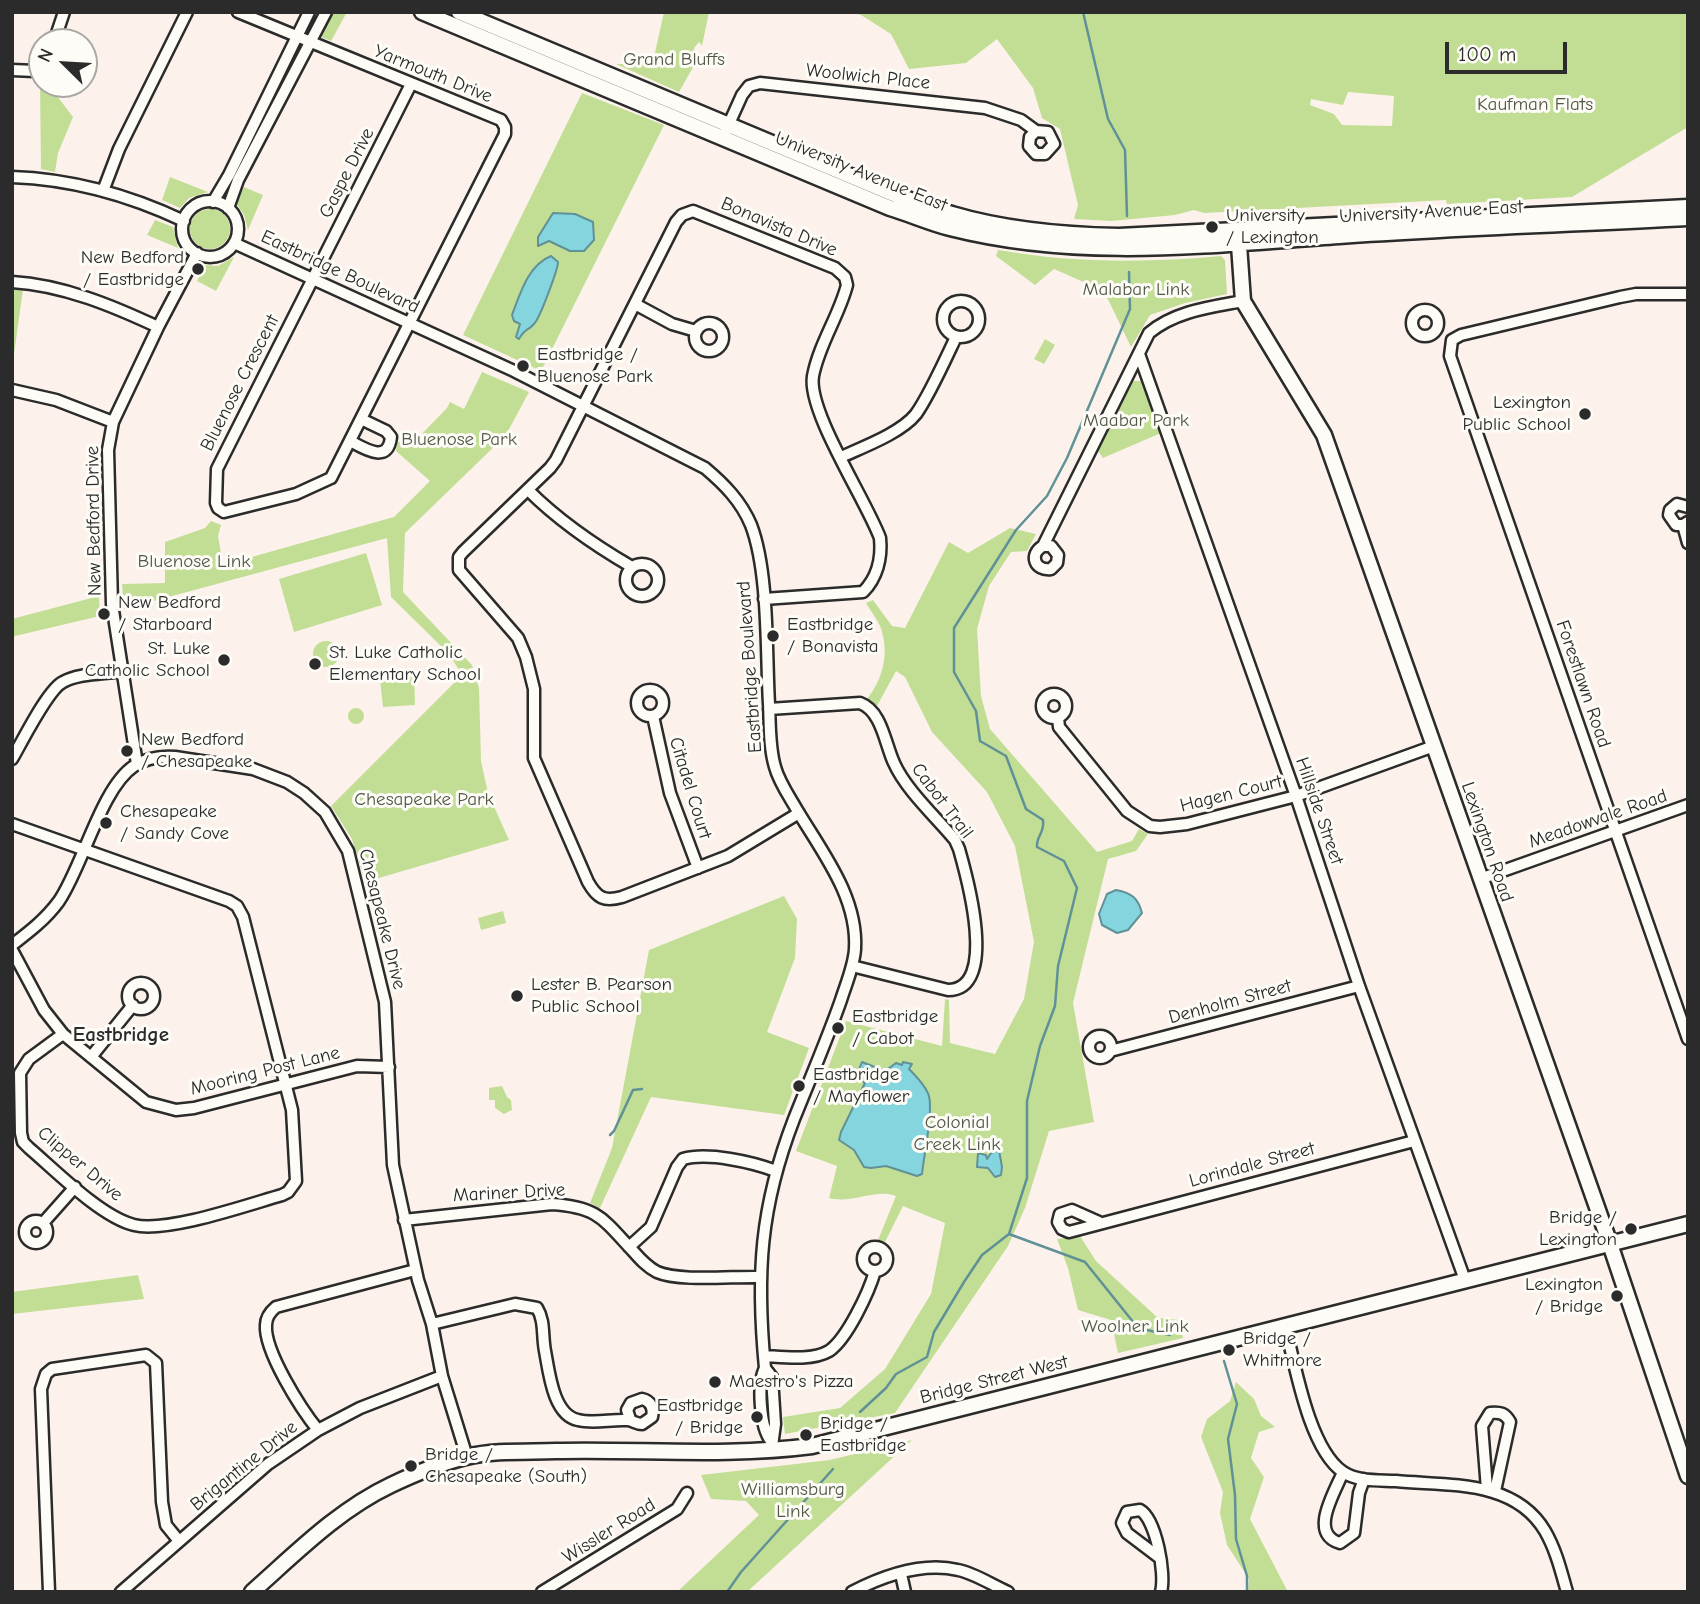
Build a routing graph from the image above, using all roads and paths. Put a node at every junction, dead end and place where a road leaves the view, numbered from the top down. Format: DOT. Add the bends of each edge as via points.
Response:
graph roads {
  1 [pos="187,12"];
  2 [pos="238,12"];
  3 [pos="309,12"];
  4 [pos="326,12"];
  5 [pos="422,12"];
  6 [pos="459,12"];
  7 [pos="298,37"];
  8 [pos="311,42"];
  9 [pos="411,84"];
  10 [pos="726,131"];
  11 [pos="1036,131"];
  12 [pos="12,177"];
  13 [pos="103,191"];
  14 [pos="213,202"];
  15 [pos="1688,207"];
  16 [pos="228,208"];
  17 [pos="1688,218"];
  18 [pos="184,221"];
  19 [pos="1238,237"];
  20 [pos="234,243"];
  21 [pos="197,253"];
  22 [pos="313,278"];
  23 [pos="12,282"];
  24 [pos="1688,294"];
  25 [pos="1243,301"];
  26 [pos="635,304"];
  27 [pos="409,323"];
  28 [pos="158,327"];
  29 [pos="1436,330"];
  30 [pos="696,331"];
  31 [pos="956,337"];
  32 [pos="1452,341"];
  33 [pos="1139,354"];
  34 [pos="12,390"];
  35 [pos="584,406"];
  36 [pos="361,418"];
  37 [pos="113,422"];
  38 [pos="350,441"];
  39 [pos="841,457"];
  40 [pos="528,490"];
  41 [pos="1688,507"];
  42 [pos="1686,524"];
  43 [pos="1688,543"];
  44 [pos="1044,546"];
  45 [pos="632,567"];
  46 [pos="764,599"];
  47 [pos="122,671"];
  48 [pos="769,709"];
  49 [pos="653,716"];
  50 [pos="1058,718"];
  51 [pos="1434,746"];
  52 [pos="12,759"];
  53 [pos="136,764"];
  54 [pos="1296,796"];
  55 [pos="1688,806"];
  56 [pos="799,813"];
  57 [pos="12,824"];
  58 [pos="1616,831"];
  59 [pos="84,850"];
  60 [pos="698,868"];
  61 [pos="1480,879"];
  62 [pos="12,947"];
  63 [pos="852,966"];
  64 [pos="1359,986"];
  65 [pos="133,1005"];
  66 [pos="63,1034"];
  67 [pos="1688,1040"];
  68 [pos="1110,1051"];
  69 [pos="92,1058"];
  70 [pos="389,1067"];
  71 [pos="286,1083"];
  72 [pos="1414,1141"];
  73 [pos="776,1171"];
  74 [pos="75,1186"];
  75 [pos="404,1220"];
  76 [pos="1099,1222"];
  77 [pos="43,1223"];
  78 [pos="1688,1224"];
  79 [pos="1610,1244"];
  80 [pos="629,1247"];
  81 [pos="415,1270"];
  82 [pos="874,1271"];
  83 [pos="760,1277"];
  84 [pos="1465,1280"];
  85 [pos="432,1324"];
  86 [pos="1285,1325"];
  87 [pos="764,1356"];
  88 [pos="442,1376"];
  89 [pos="630,1419"];
  90 [pos="318,1430"];
  91 [pos="772,1446"];
  92 [pos="467,1457"];
  93 [pos="1343,1472"];
  94 [pos="1688,1476"];
  95 [pos="1364,1479"];
  96 [pos="1491,1490"];
  97 [pos="687,1493"];
  98 [pos="179,1541"];
  99 [pos="1160,1558"];
  100 [pos="901,1573"];
  101 [pos="49,1592"];
  102 [pos="121,1592"];
  103 [pos="252,1592"];
  104 [pos="542,1592"];
  105 [pos="852,1592"];
  106 [pos="905,1592"];
  107 [pos="1008,1592"];
  108 [pos="1161,1592"];
  109 [pos="1567,1592"];
  1 -- 13 [label="street"];
  2 -- 7 [label="street, Yarmouth Drive"];
  3 -- 7 [label="street"];
  4 -- 8 [label="street"];
  5 -- 10 [label="main road, University Avenue East"];
  6 -- 10 [label="main road, University Avenue East"];
  7 -- 8 [label="street, Yarmouth Drive"];
  7 -- 14 [label="street"];
  8 -- 9 [label="street, Yarmouth Drive"];
  8 -- 16 [label="street" via="238,180"];
  9 -- 22 [label="street, Gaspe Drive"];
  9 -- 27 [label="street, Yarmouth Drive" via="501,121 505,134"];
  10 -- 11 [label="street, Woolwich Place" via="742,95 749,86 760,83 985,108 1021,120"];
  10 -- 19 [label="main road, University Avenue East" via="896,195 996,225 1091,236"];
  12 -- 13 [label="street"];
  13 -- 18 [label="street"];
  14 -- 16 [label="street"];
  14 -- 18 [label="street" via="195,206"];
  15 -- 19 [label="main road, University Avenue East"];
  16 -- 20 [label="street" via="237,223"];
  17 -- 19 [label="main road, University Avenue East"];
  18 -- 21 [label="street" via="185,240"];
  19 -- 25 [label="main road, Lexington Road"];
  20 -- 21 [label="street" via="217,256"];
  20 -- 22 [label="street, Eastbridge Boulevard"];
  21 -- 28 [label="street, New Bedford Drive"];
  22 -- 27 [label="street, Eastbridge Boulevard"];
  22 -- 38 [label="street, Bluenose Crescent" via="217,469 218,509 224,512 322,483 331,478"];
  23 -- 28 [label="street" via="81,296"];
  24 -- 32 [label="street" via="1628,295 1461,335"];
  25 -- 33 [label="street" via="1162,321 1149,332"];
  25 -- 51 [label="main road, Lexington Road" via="1324,435"];
  26 -- 30 [label="street"];
  26 -- 35 [label="street, Bonavista Drive"];
  26 -- 39 [label="street, Bonavista Drive" via="676,222 693,211 840,272 847,285 812,380 815,402"];
  27 -- 35 [label="street, Eastbridge Boulevard"];
  27 -- 36 [label="street, Bluenose Crescent"];
  28 -- 37 [label="street, New Bedford Drive"];
  29 -- 32 [label="street"];
  31 -- 39 [label="street" via="916,413 900,427"];
  32 -- 58 [label="street, Forestlawn Road" via="1450,356"];
  33 -- 44 [label="street"];
  33 -- 54 [label="street, Hillside Street"];
  34 -- 37 [label="street"];
  35 -- 40 [label="street, Bonavista Drive" via="551,468"];
  35 -- 46 [label="street, Eastbridge Boulevard" via="705,468 729,489 751,524"];
  36 -- 38 [label="street, Bluenose Crescent"];
  36 -- 38 [label="street" via="386,431 390,446 376,454"];
  37 -- 47 [label="street, New Bedford Drive" via="108,471 111,590"];
  39 -- 46 [label="street, Bonavista Drive" via="880,538 878,567 869,586 855,594"];
  40 -- 45 [label="street" via="560,520"];
  40 -- 60 [label="street, Bonavista Drive" via="463,552 458,565 518,638 526,657 534,689 534,758 541,779 598,897 622,897"];
  41 -- 42 [label="street" via="1677,504 1670,512 1673,523"];
  42 -- 43 [label="street"];
  46 -- 48 [label="street, Eastbridge Boulevard"];
  47 -- 52 [label="street" via="59,684"];
  47 -- 53 [label="street, New Bedford Drive"];
  48 -- 56 [label="street, Eastbridge Boulevard" via="775,767"];
  48 -- 63 [label="street, Cabot Trail" via="860,703 870,708 898,772 959,849 978,938 968,984 948,990"];
  49 -- 60 [label="street, Citadel Court" via="670,793"];
  50 -- 54 [label="street, Hagen Court" via="1059,727 1126,811 1150,826 1187,824"];
  51 -- 54 [label="street, Hagen Court"];
  51 -- 61 [label="main road, Lexington Road"];
  53 -- 59 [label="street" via="114,787"];
  53 -- 70 [label="street, Chesapeake Drive" via="163,756 253,769 287,782 325,812 348,851 362,902 385,1002"];
  54 -- 64 [label="street, Hillside Street"];
  55 -- 58 [label="street, Meadowvale Road"];
  56 -- 60 [label="street" via="728,856"];
  56 -- 63 [label="street, Eastbridge Boulevard" via="847,898 854,931"];
  57 -- 59 [label="street"];
  58 -- 61 [label="street, Meadowvale Road"];
  58 -- 67 [label="street, Forestlawn Road"];
  59 -- 62 [label="street" via="60,900"];
  59 -- 71 [label="street" via="237,906"];
  61 -- 79 [label="main road, Lexington Road"];
  62 -- 66 [label="street, Mooring Post Lane" via="44,1010"];
  63 -- 73 [label="street, Eastbridge Boulevard"];
  64 -- 68 [label="street, Denholm Street"];
  64 -- 72 [label="street, Hillside Street"];
  65 -- 69 [label="street"];
  66 -- 69 [label="street, Mooring Post Lane"];
  66 -- 74 [label="street, Clipper Drive" via="22,1068 21,1133 23,1142"];
  69 -- 71 [label="street, Mooring Post Lane" via="139,1098 176,1110"];
  70 -- 71 [label="street, Mooring Post Lane" via="357,1066"];
  70 -- 75 [label="street, Chesapeake Drive" via="393,1165"];
  71 -- 74 [label="street, Clipper Drive" via="296,1181 282,1195 155,1227 115,1217"];
  72 -- 76 [label="street, Lorindale Street"];
  72 -- 84 [label="street, Hillside Street"];
  73 -- 80 [label="street" via="704,1157 683,1159 651,1227"];
  73 -- 83 [label="street, Eastbridge Boulevard" via="766,1209"];
  74 -- 77 [label="street"];
  75 -- 80 [label="street, Mariner Drive" via="572,1205 597,1214"];
  75 -- 81 [label="street, Chesapeake Drive"];
  78 -- 79 [label="main road, Bridge Street West"];
  79 -- 84 [label="main road, Bridge Street West"];
  79 -- 94 [label="main road, Lexington Road"];
  80 -- 83 [label="street, Mariner Drive" via="652,1268 676,1277"];
  81 -- 85 [label="street, Chesapeake Drive"];
  81 -- 90 [label="street" via="271,1311 265,1324 270,1348"];
  82 -- 87 [label="street" via="846,1331 829,1351"];
  83 -- 87 [label="street, Eastbridge Boulevard"];
  84 -- 86 [label="main road, Bridge Street West"];
  85 -- 88 [label="street, Chesapeake Drive"];
  85 -- 89 [label="street" via="515,1304 537,1308 557,1404 564,1415 578,1420"];
  86 -- 91 [label="main road, Bridge Street West" via="834,1440 803,1447"];
  86 -- 93 [label="street" via="1311,1423 1319,1442"];
  87 -- 91 [label="street, Eastbridge Boulevard" via="772,1377"];
  88 -- 90 [label="street, Brigantine Drive"];
  88 -- 92 [label="street, Chesapeake Drive"];
  90 -- 98 [label="street, Brigantine Drive" via="268,1464"];
  91 -- 92 [label="main road, Bridge Street West" via="736,1452 543,1452"];
  92 -- 103 [label="main road, Bridge Street West" via="390,1485 360,1503"];
  93 -- 95 [label="street"];
  93 -- 95 [label="street" via="1324,1522 1331,1540 1340,1543 1354,1534"];
  95 -- 96 [label="street"];
  96 -- 96 [label="street" via="1482,1426 1490,1413 1498,1412 1510,1422"];
  96 -- 109 [label="street" via="1518,1502 1545,1530"];
  97 -- 104 [label="street, Wissler Road" via="677,1509"];
  98 -- 101 [label="street" via="166,1525 162,1502 156,1363 146,1356 52,1369 41,1389"];
  98 -- 102 [label="street, Brigantine Drive"];
  99 -- 99 [label="street" via="1148,1516 1137,1509 1127,1512 1122,1523 1125,1531"];
  99 -- 108 [label="street"];
  100 -- 105 [label="street"];
  100 -- 106 [label="street"];
  100 -- 107 [label="street" via="930,1567 960,1570"];
}
